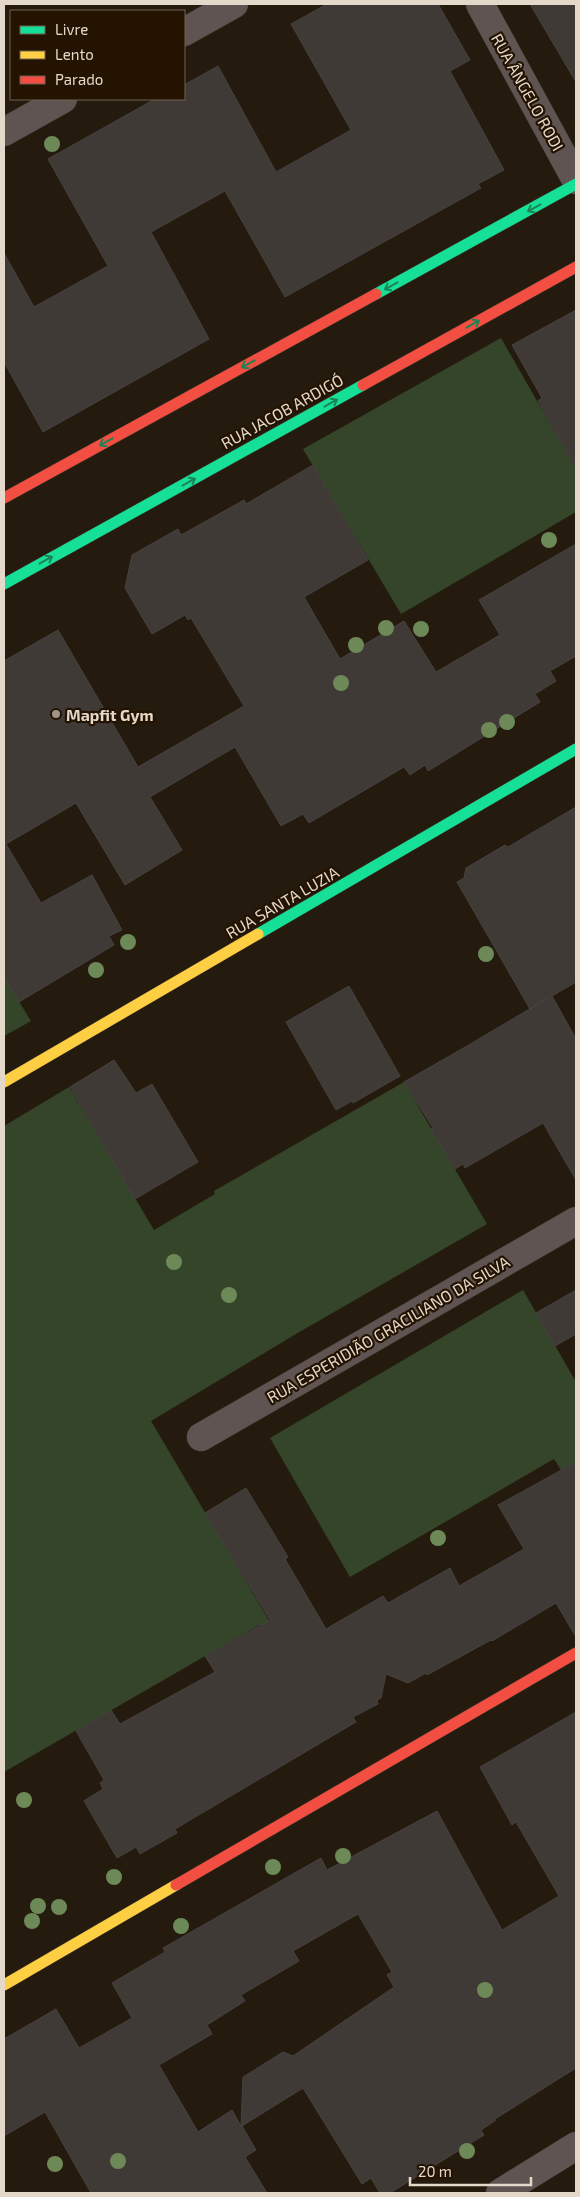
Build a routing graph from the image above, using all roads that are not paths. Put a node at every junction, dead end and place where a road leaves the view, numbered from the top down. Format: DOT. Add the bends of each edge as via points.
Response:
graph roads {
  1 [pos="234,4"];
  2 [pos="480,4"];
  3 [pos="185,31"];
  4 [pos="61,100"];
  5 [pos="4,132"];
  6 [pos="576,180"];
  7 [pos="576,184"];
  8 [pos="576,267"];
  9 [pos="4,498"];
  10 [pos="4,584"];
  11 [pos="576,749"];
  12 [pos="4,1082"];
  13 [pos="576,1221"];
  14 [pos="200,1437"];
  15 [pos="576,1653"];
  16 [pos="4,1984"];
  17 [pos="576,2146"];
  18 [pos="500,2193"];
  1 -- 3 [label="street"];
  2 -- 6 [label="street, RUA ÂNGELO RODI"];
  4 -- 5 [label="street"];
  7 -- 9 [label="street, one-way"];
  10 -- 8 [label="street, RUA JACOB ARDIGÓ, one-way"];
  11 -- 12 [label="street, RUA SANTA LUZIA"];
  13 -- 14 [label="street, RUA ESPERIDIÃO GRACILIANO DA SILVA"];
  15 -- 16 [label="street"];
  17 -- 18 [label="street"];
}
